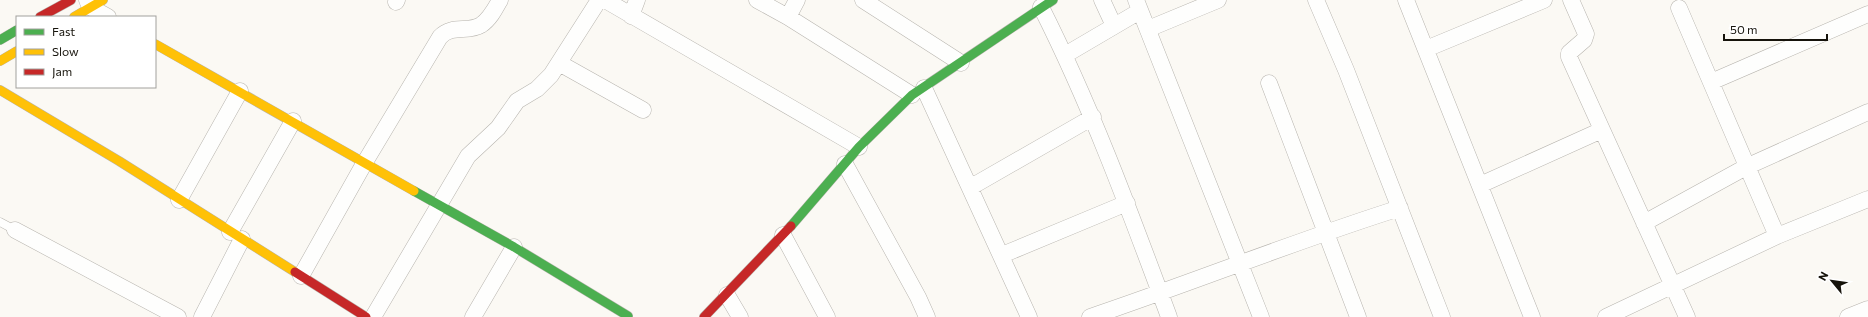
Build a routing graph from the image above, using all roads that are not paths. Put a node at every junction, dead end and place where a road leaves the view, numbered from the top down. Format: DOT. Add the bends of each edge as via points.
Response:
graph roads {
  1 [pos="71,0"];
  2 [pos="500,0"];
  3 [pos="599,0"];
  4 [pos="605,0"];
  5 [pos="757,0"];
  6 [pos="797,0"];
  7 [pos="863,0"];
  8 [pos="1102,0"];
  9 [pos="1218,0"];
  10 [pos="1316,0"];
  11 [pos="1406,0"];
  12 [pos="1544,0"];
  13 [pos="1571,0"];
  14 [pos="93,2"];
  15 [pos="1047,4"];
  16 [pos="637,5"];
  17 [pos="1138,5"];
  18 [pos="1679,8"];
  19 [pos="1868,14"];
  20 [pos="42,16"];
  21 [pos="75,16"];
  22 [pos="107,16"];
  23 [pos="788,17"];
  24 [pos="1114,26"];
  25 [pos="1148,29"];
  26 [pos="16,31"];
  27 [pos="0,40"];
  28 [pos="156,45"];
  29 [pos="1426,49"];
  30 [pos="16,52"];
  31 [pos="1065,55"];
  32 [pos="0,61"];
  33 [pos="559,63"];
  34 [pos="961,63"];
  35 [pos="1711,82"];
  36 [pos="1269,83"];
  37 [pos="0,90"];
  38 [pos="240,91"];
  39 [pos="918,91"];
  40 [pos="643,110"];
  41 [pos="1868,112"];
  42 [pos="1093,117"];
  43 [pos="293,121"];
  44 [pos="1602,130"];
  45 [pos="859,147"];
  46 [pos="365,162"];
  47 [pos="845,164"];
  48 [pos="1746,166"];
  49 [pos="1480,185"];
  50 [pos="971,187"];
  51 [pos="1868,199"];
  52 [pos="179,200"];
  53 [pos="1127,203"];
  54 [pos="440,205"];
  55 [pos="1400,208"];
  56 [pos="0,222"];
  57 [pos="1644,223"];
  58 [pos="15,230"];
  59 [pos="1326,231"];
  60 [pos="236,235"];
  61 [pos="783,235"];
  62 [pos="1777,236"];
  63 [pos="514,247"];
  64 [pos="1002,255"];
  65 [pos="1241,263"];
  66 [pos="301,276"];
  67 [pos="1672,284"];
  68 [pos="1160,293"];
  69 [pos="727,295"];
  70 [pos="1868,309"];
  71 [pos="178,317"];
  72 [pos="202,317"];
  73 [pos="366,317"];
  74 [pos="373,317"];
  75 [pos="473,317"];
  76 [pos="630,317"];
  77 [pos="704,317"];
  78 [pos="740,317"];
  79 [pos="827,317"];
  80 [pos="927,317"];
  81 [pos="1029,317"];
  82 [pos="1090,317"];
  83 [pos="1169,317"];
  84 [pos="1262,317"];
  85 [pos="1358,317"];
  86 [pos="1442,317"];
  87 [pos="1532,317"];
  88 [pos="1606,317"];
  89 [pos="1686,317"];
  90 [pos="1848,317"];
  1 -- 20 [label="street"];
  2 -- 46 [label="street" via="491,15 479,26 452,29 440,37"];
  3 -- 33 [label="street"];
  4 -- 16 [label="street"];
  5 -- 23 [label="street"];
  6 -- 23 [label="street"];
  7 -- 34 [label="street"];
  8 -- 24 [label="street"];
  9 -- 25 [label="street"];
  10 -- 55 [label="street"];
  11 -- 29 [label="street"];
  12 -- 29 [label="street"];
  13 -- 44 [label="street" via="1586,34 1584,40 1569,53 1569,57"];
  14 -- 21 [label="street"];
  14 -- 22 [label="street"];
  15 -- 31 [label="street"];
  15 -- 34 [label="street"];
  16 -- 45 [label="street"];
  17 -- 24 [label="street"];
  17 -- 25 [label="street"];
  18 -- 35 [label="street"];
  19 -- 35 [label="street"];
  23 -- 39 [label="street"];
  24 -- 31 [label="street"];
  25 -- 65 [label="street"];
  26 -- 27 [label="street"];
  28 -- 38 [label="street"];
  29 -- 49 [label="street"];
  30 -- 32 [label="street"];
  31 -- 42 [label="street"];
  33 -- 40 [label="street"];
  33 -- 54 [label="street" via="543,84 517,102 498,128 472,151"];
  34 -- 39 [label="street"];
  35 -- 48 [label="street"];
  36 -- 59 [label="street"];
  37 -- 52 [label="street"];
  38 -- 43 [label="street"];
  38 -- 52 [label="street"];
  39 -- 45 [label="street"];
  39 -- 50 [label="street"];
  41 -- 48 [label="street"];
  42 -- 50 [label="street"];
  42 -- 53 [label="street"];
  43 -- 46 [label="street"];
  43 -- 60 [label="street"];
  44 -- 49 [label="street"];
  44 -- 57 [label="street"];
  45 -- 47 [label="street"];
  46 -- 54 [label="street"];
  46 -- 66 [label="street"];
  47 -- 61 [label="street"];
  47 -- 80 [label="street"];
  48 -- 57 [label="street"];
  48 -- 62 [label="street"];
  49 -- 87 [label="street"];
  50 -- 64 [label="street"];
  51 -- 62 [label="street"];
  52 -- 60 [label="street"];
  53 -- 64 [label="street"];
  53 -- 68 [label="street"];
  54 -- 63 [label="street"];
  54 -- 74 [label="street"];
  55 -- 59 [label="street"];
  55 -- 86 [label="street"];
  56 -- 58 [label="lane"];
  57 -- 67 [label="street"];
  58 -- 71 [label="street"];
  59 -- 65 [label="street"];
  59 -- 85 [label="street"];
  60 -- 66 [label="street"];
  60 -- 72 [label="street"];
  61 -- 69 [label="street"];
  61 -- 79 [label="street"];
  62 -- 67 [label="street"];
  63 -- 75 [label="street"];
  63 -- 76 [label="street"];
  64 -- 81 [label="street"];
  65 -- 68 [label="street"];
  65 -- 84 [label="street"];
  66 -- 73 [label="street"];
  67 -- 88 [label="street"];
  67 -- 89 [label="street"];
  68 -- 82 [label="street"];
  68 -- 83 [label="street"];
  69 -- 77 [label="street"];
  69 -- 78 [label="street"];
  70 -- 90 [label="street"];
}
